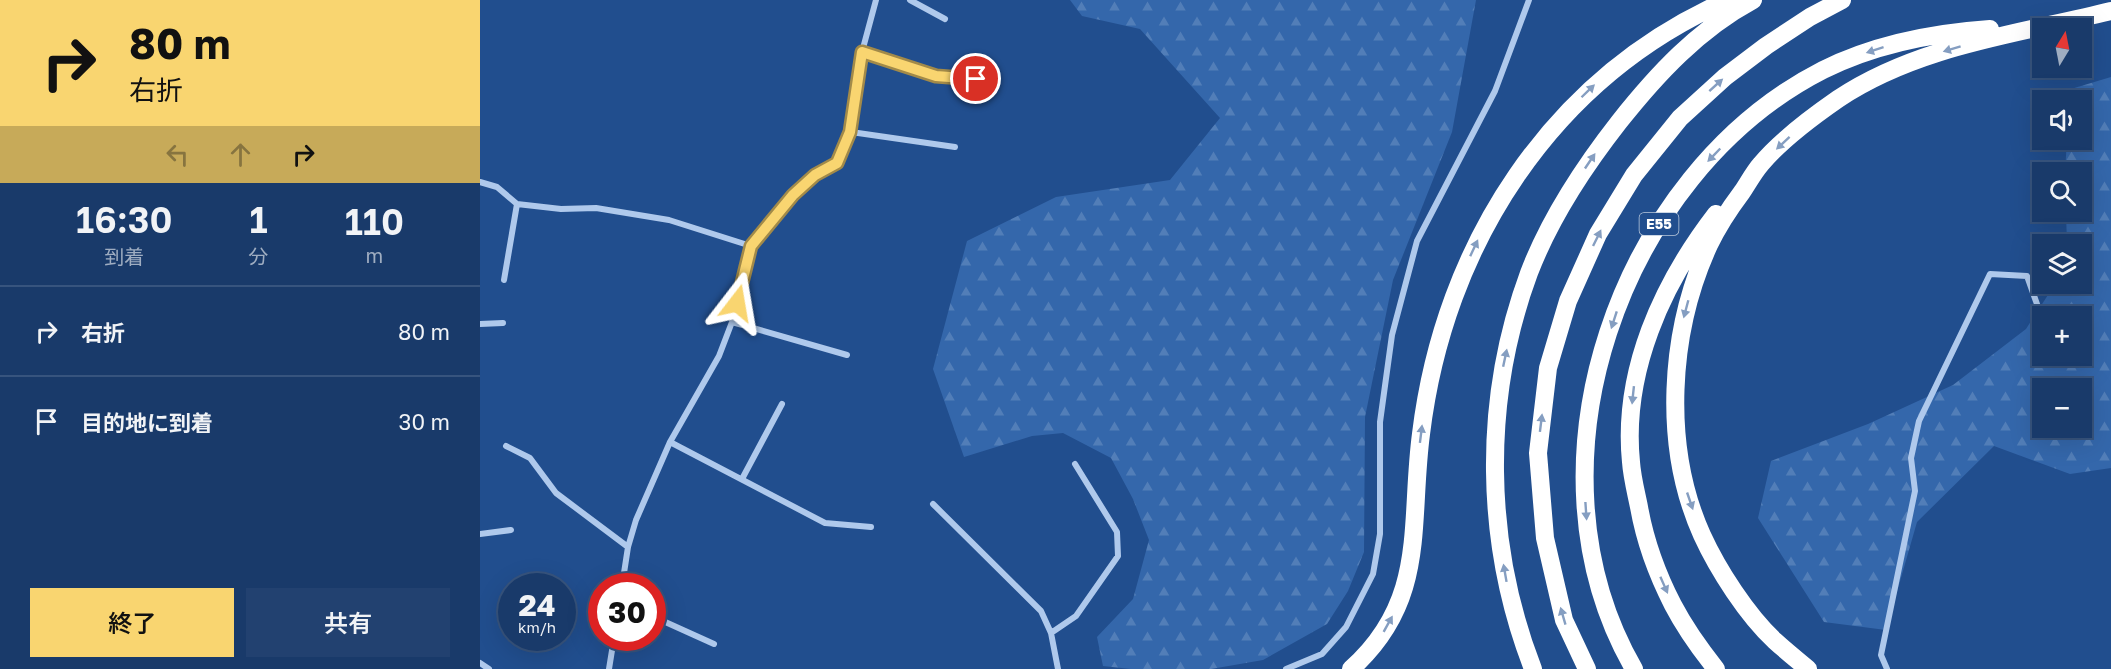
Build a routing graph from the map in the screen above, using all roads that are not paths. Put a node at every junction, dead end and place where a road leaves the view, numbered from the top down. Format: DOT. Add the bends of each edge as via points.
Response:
graph roads {
  1 [pos="876,0"];
  2 [pos="910,0"];
  3 [pos="1529,0"];
  4 [pos="1728,0"];
  5 [pos="1753,0"];
  6 [pos="1842,0"];
  7 [pos="2111,11"];
  8 [pos="2082,18"];
  9 [pos="945,19"];
  10 [pos="2032,26"];
  11 [pos="2032,29"];
  12 [pos="862,52"];
  13 [pos="996,80"];
  14 [pos="850,132"];
  15 [pos="955,147"];
  16 [pos="1761,164"];
  17 [pos="480,182"];
  18 [pos="517,204"];
  19 [pos="751,246"];
  20 [pos="504,280"];
  21 [pos="2038,306"];
  22 [pos="732,322"];
  23 [pos="503,323"];
  24 [pos="480,324"];
  25 [pos="847,355"];
  26 [pos="782,404"];
  27 [pos="670,442"];
  28 [pos="506,446"];
  29 [pos="1075,464"];
  30 [pos="742,479"];
  31 [pos="933,504"];
  32 [pos="871,527"];
  33 [pos="511,530"];
  34 [pos="480,534"];
  35 [pos="628,547"];
  36 [pos="624,573"];
  37 [pos="666,622"];
  38 [pos="1051,633"];
  39 [pos="714,644"];
  40 [pos="612,651"];
  41 [pos="480,663"];
  42 [pos="489,669"];
  43 [pos="609,669"];
  44 [pos="1058,669"];
  45 [pos="1287,669"];
  46 [pos="1351,669"];
  47 [pos="1533,669"];
  48 [pos="1587,669"];
  49 [pos="1634,669"];
  50 [pos="1716,669"];
  51 [pos="1808,669"];
  52 [pos="1887,669"];
  1 -- 12 [label="street"];
  2 -- 9 [label="street"];
  3 -- 45 [label="street" via="1495,91 1417,241 1392,335 1380,422 1380,534 1373,574 1347,627 1322,654"];
  46 -- 4 [label="highway, one-way" via="1386,629 1401,600 1410,569 1420,435 1431,372 1441,332 1480,235 1542,142 1597,82 1638,50"];
  47 -- 5 [label="highway, one-way" via="1508,587 1498,532 1494,476 1502,372 1529,272 1574,186 1639,98 1701,34"];
  48 -- 6 [label="highway, one-way" via="1564,620 1545,538 1538,453 1548,368 1568,301 1598,234 1634,175 1680,118 1766,46"];
  7 -- 8 [label="highway"];
  10 -- 49 [label="highway, E55, one-way" via="1921,37 1875,49 1823,71 1777,99 1734,134 1667,210 1623,291 1595,382 1586,434 1588,538 1615,632"];
  11 -- 16 [label="highway, one-way" via="1984,39 1885,73 1839,99"];
  12 -- 13 [label="street" via="936,76"];
  12 -- 14 [label="street"];
  14 -- 15 [label="street"];
  14 -- 19 [label="street" via="837,163 815,175 793,195"];
  16 -- 50 [label="highway, one-way" via="1699,237 1658,308 1638,367 1630,424 1636,496 1656,568 1672,605"];
  16 -- 51 [label="highway, one-way" via="1710,243 1692,286 1676,370 1679,451 1687,492 1702,534 1721,570 1774,640"];
  17 -- 18 [label="street" via="497,187"];
  18 -- 19 [label="street" via="596,208 669,220"];
  18 -- 20 [label="street"];
  19 -- 22 [label="street"];
  21 -- 52 [label="street" via="2027,276 1990,274 1919,421 1911,458 1915,490 1881,655"];
  22 -- 25 [label="street"];
  22 -- 27 [label="street" via="719,356"];
  23 -- 24 [label="street"];
  26 -- 30 [label="street"];
  27 -- 30 [label="street"];
  27 -- 35 [label="street"];
  28 -- 35 [label="street" via="530,458 556,493"];
  29 -- 38 [label="street" via="1118,532 1118,556 1076,616"];
  30 -- 32 [label="street" via="825,523"];
  31 -- 38 [label="street" via="1041,611"];
  33 -- 34 [label="street"];
  35 -- 36 [label="street"];
  37 -- 39 [label="street"];
  38 -- 44 [label="street"];
  40 -- 43 [label="street"];
  41 -- 42 [label="street"];
}
